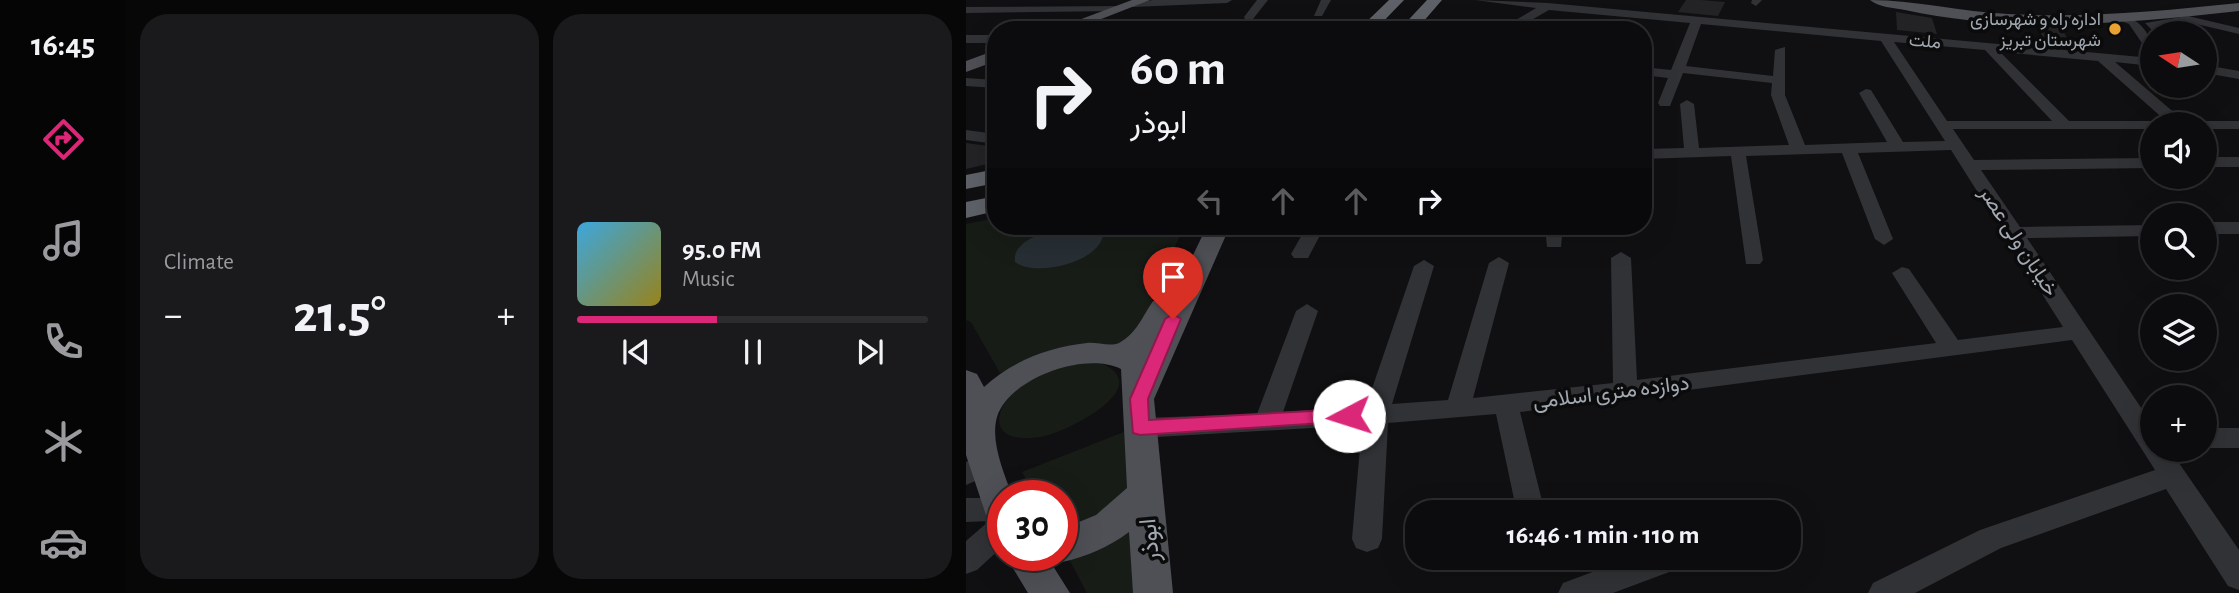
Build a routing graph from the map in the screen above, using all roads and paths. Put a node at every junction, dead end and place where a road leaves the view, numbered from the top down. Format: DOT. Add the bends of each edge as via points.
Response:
graph roads {
  1 [pos="1029,0"];
  2 [pos="1102,0"];
  3 [pos="1227,0"];
  4 [pos="1263,0"];
  5 [pos="1326,0"];
  6 [pos="1397,0"];
  7 [pos="1435,0"];
  8 [pos="1480,0"];
  9 [pos="1680,0"];
  10 [pos="1876,0"];
  11 [pos="1900,0"];
  12 [pos="2236,0"];
  13 [pos="1200,1"];
  14 [pos="1143,5"];
  15 [pos="1548,6"];
  16 [pos="1927,7"];
  17 [pos="2239,7"];
  18 [pos="1088,8"];
  19 [pos="1008,9"];
  20 [pos="966,10"];
  21 [pos="1190,10"];
  22 [pos="1673,12"];
  23 [pos="2111,12"];
  24 [pos="2190,12"];
  25 [pos="1627,13"];
  26 [pos="1318,14"];
  27 [pos="1250,17"];
  28 [pos="1697,20"];
  29 [pos="1089,21"];
  30 [pos="1376,21"];
  31 [pos="1415,21"];
  32 [pos="1521,21"];
  33 [pos="1620,21"];
  34 [pos="2170,21"];
  35 [pos="2198,21"];
  36 [pos="976,23"];
  37 [pos="2217,25"];
  38 [pos="2239,29"];
  39 [pos="2140,32"];
  40 [pos="1885,37"];
  41 [pos="966,39"];
  42 [pos="987,39"];
  43 [pos="1988,47"];
  44 [pos="1781,50"];
  45 [pos="2101,57"];
  46 [pos="987,58"];
  47 [pos="2140,61"];
  48 [pos="970,64"];
  49 [pos="1652,71"];
  50 [pos="1678,72"];
  51 [pos="2233,74"];
  52 [pos="1777,80"];
  53 [pos="966,82"];
  54 [pos="2239,83"];
  55 [pos="987,89"];
  56 [pos="1866,93"];
  57 [pos="1665,103"];
  58 [pos="1687,104"];
  59 [pos="2165,112"];
  60 [pos="2063,123"];
  61 [pos="2140,123"];
  62 [pos="2217,124"];
  63 [pos="1943,125"];
  64 [pos="2239,125"];
  65 [pos="966,135"];
  66 [pos="987,138"];
  67 [pos="1956,145"];
  68 [pos="1898,147"];
  69 [pos="1848,148"];
  70 [pos="1799,150"];
  71 [pos="1738,152"];
  72 [pos="1692,153"];
  73 [pos="1652,154"];
  74 [pos="2217,162"];
  75 [pos="2239,162"];
  76 [pos="2140,163"];
  77 [pos="1969,165"];
  78 [pos="987,178"];
  79 [pos="966,182"];
  80 [pos="2217,228"];
  81 [pos="2239,228"];
  82 [pos="2140,229"];
  83 [pos="2014,233"];
  84 [pos="1196,235"];
  85 [pos="1214,235"];
  86 [pos="1311,235"];
  87 [pos="1884,239"];
  88 [pos="1301,254"];
  89 [pos="1622,258"];
  90 [pos="1753,260"];
  91 [pos="1499,263"];
  92 [pos="1424,266"];
  93 [pos="1902,273"];
  94 [pos="1307,311"];
  95 [pos="2079,332"];
  96 [pos="1952,349"];
  97 [pos="1119,354"];
  98 [pos="966,381"];
  99 [pos="1625,390"];
  100 [pos="1506,404"];
  101 [pos="1458,408"];
  102 [pos="1140,413"];
  103 [pos="1376,414"];
  104 [pos="982,415"];
  105 [pos="1266,423"];
  106 [pos="2140,425"];
  107 [pos="2217,438"];
  108 [pos="2239,438"];
  109 [pos="2164,462"];
  110 [pos="976,469"];
  111 [pos="2173,475"];
  112 [pos="1144,488"];
  113 [pos="987,489"];
  114 [pos="1528,500"];
  115 [pos="966,510"];
  116 [pos="987,514"];
  117 [pos="987,535"];
  118 [pos="1367,539"];
  119 [pos="1078,543"];
  120 [pos="966,560"];
  121 [pos="1636,570"];
  122 [pos="1035,571"];
  123 [pos="2239,576"];
  124 [pos="1050,593"];
  125 [pos="1153,593"];
  126 [pos="1574,593"];
  127 [pos="1884,593"];
  1 -- 19 [label="street"];
  2 -- 18 [label="street"];
  3 -- 13 [label="street"];
  4 -- 27 [label="street"];
  5 -- 26 [label="street"];
  6 -- 30 [label="highway"];
  7 -- 31 [label="highway"];
  8 -- 15 [label="street, ملت"];
  9 -- 22 [label="street"];
  10 -- 16 [label="main road"];
  11 -- 16 [label="main road"];
  12 -- 23 [label="main road"];
  13 -- 14 [label="street"];
  13 -- 21 [label="street"];
  14 -- 18 [label="street"];
  14 -- 29 [label="main road"];
  15 -- 25 [label="street, ملت"];
  15 -- 32 [label="street"];
  16 -- 23 [label="main road" via="2009,16"];
  17 -- 24 [label="main road"];
  18 -- 19 [label="street"];
  19 -- 20 [label="street"];
  19 -- 36 [label="street"];
  23 -- 24 [label="main road"];
  23 -- 39 [label="street" via="2133,22"];
  24 -- 38 [label="street"];
  25 -- 28 [label="street, ملت"];
  25 -- 33 [label="street"];
  28 -- 40 [label="street, ملت"];
  28 -- 50 [label="street"];
  34 -- 35 [label="street"];
  37 -- 38 [label="street"];
  40 -- 43 [label="street, ملت"];
  40 -- 63 [label="street, خیابان ولی عصر"];
  41 -- 42 [label="street"];
  43 -- 45 [label="street, ملت"];
  43 -- 60 [label="street"];
  44 -- 52 [label="street"];
  45 -- 47 [label="street, ملت"];
  45 -- 59 [label="street"];
  46 -- 48 [label="main road"];
  49 -- 50 [label="street"];
  50 -- 52 [label="street"];
  50 -- 57 [label="street"];
  51 -- 54 [label="street"];
  52 -- 70 [label="street" via="1777,95"];
  53 -- 55 [label="street"];
  56 -- 68 [label="street"];
  58 -- 72 [label="street"];
  60 -- 61 [label="street"];
  60 -- 63 [label="street"];
  62 -- 64 [label="street"];
  63 -- 67 [label="street, خیابان ولی عصر"];
  65 -- 66 [label="street"];
  67 -- 68 [label="street"];
  67 -- 77 [label="street, خیابان ولی عصر"];
  68 -- 69 [label="street"];
  69 -- 70 [label="street"];
  69 -- 87 [label="street"];
  70 -- 71 [label="street"];
  71 -- 72 [label="street"];
  71 -- 90 [label="street"];
  72 -- 73 [label="street"];
  74 -- 75 [label="street"];
  76 -- 77 [label="street"];
  77 -- 83 [label="street, خیابان ولی عصر"];
  78 -- 79 [label="highway"];
  80 -- 81 [label="street"];
  82 -- 83 [label="street"];
  83 -- 95 [label="street, خیابان ولی عصر"];
  84 -- 97 [label="main road" via="1144,339"];
  85 -- 102 [label="main road" via="1166,334"];
  86 -- 88 [label="street"];
  89 -- 99 [label="street"];
  91 -- 101 [label="street"];
  92 -- 103 [label="street"];
  93 -- 96 [label="street"];
  94 -- 105 [label="street"];
  95 -- 96 [label="street, دوازده متری اسلامی"];
  95 -- 106 [label="street, خیابان ولی عصر"];
  96 -- 99 [label="street, دوازده متری اسلامی"];
  97 -- 102 [label="main road" via="1135,365"];
  97 -- 104 [label="main road" via="1092,351 1048,361 1006,385"];
  98 -- 104 [label="main road"];
  99 -- 100 [label="street, دوازده متری اسلامی"];
  100 -- 101 [label="street, دوازده متری اسلامی"];
  100 -- 114 [label="street"];
  101 -- 103 [label="street, دوازده متری اسلامی"];
  102 -- 105 [label="street, دوازده متری اسلامی"];
  102 -- 112 [label="main road"];
  103 -- 105 [label="street, دوازده متری اسلامی"];
  103 -- 118 [label="street"];
  104 -- 110 [label="main road"];
  107 -- 108 [label="street"];
  109 -- 111 [label="street, خیابان ولی عصر"];
  110 -- 113 [label="main road"];
  111 -- 123 [label="street, خیابان ولی عصر"];
  111 -- 127 [label="street" via="1991,539"];
  112 -- 119 [label="main road" via="1110,526"];
  112 -- 125 [label="main road, ابوذر"];
  115 -- 116 [label="street"];
  117 -- 120 [label="street"];
  121 -- 126 [label="street"];
  122 -- 124 [label="main road"];
}
